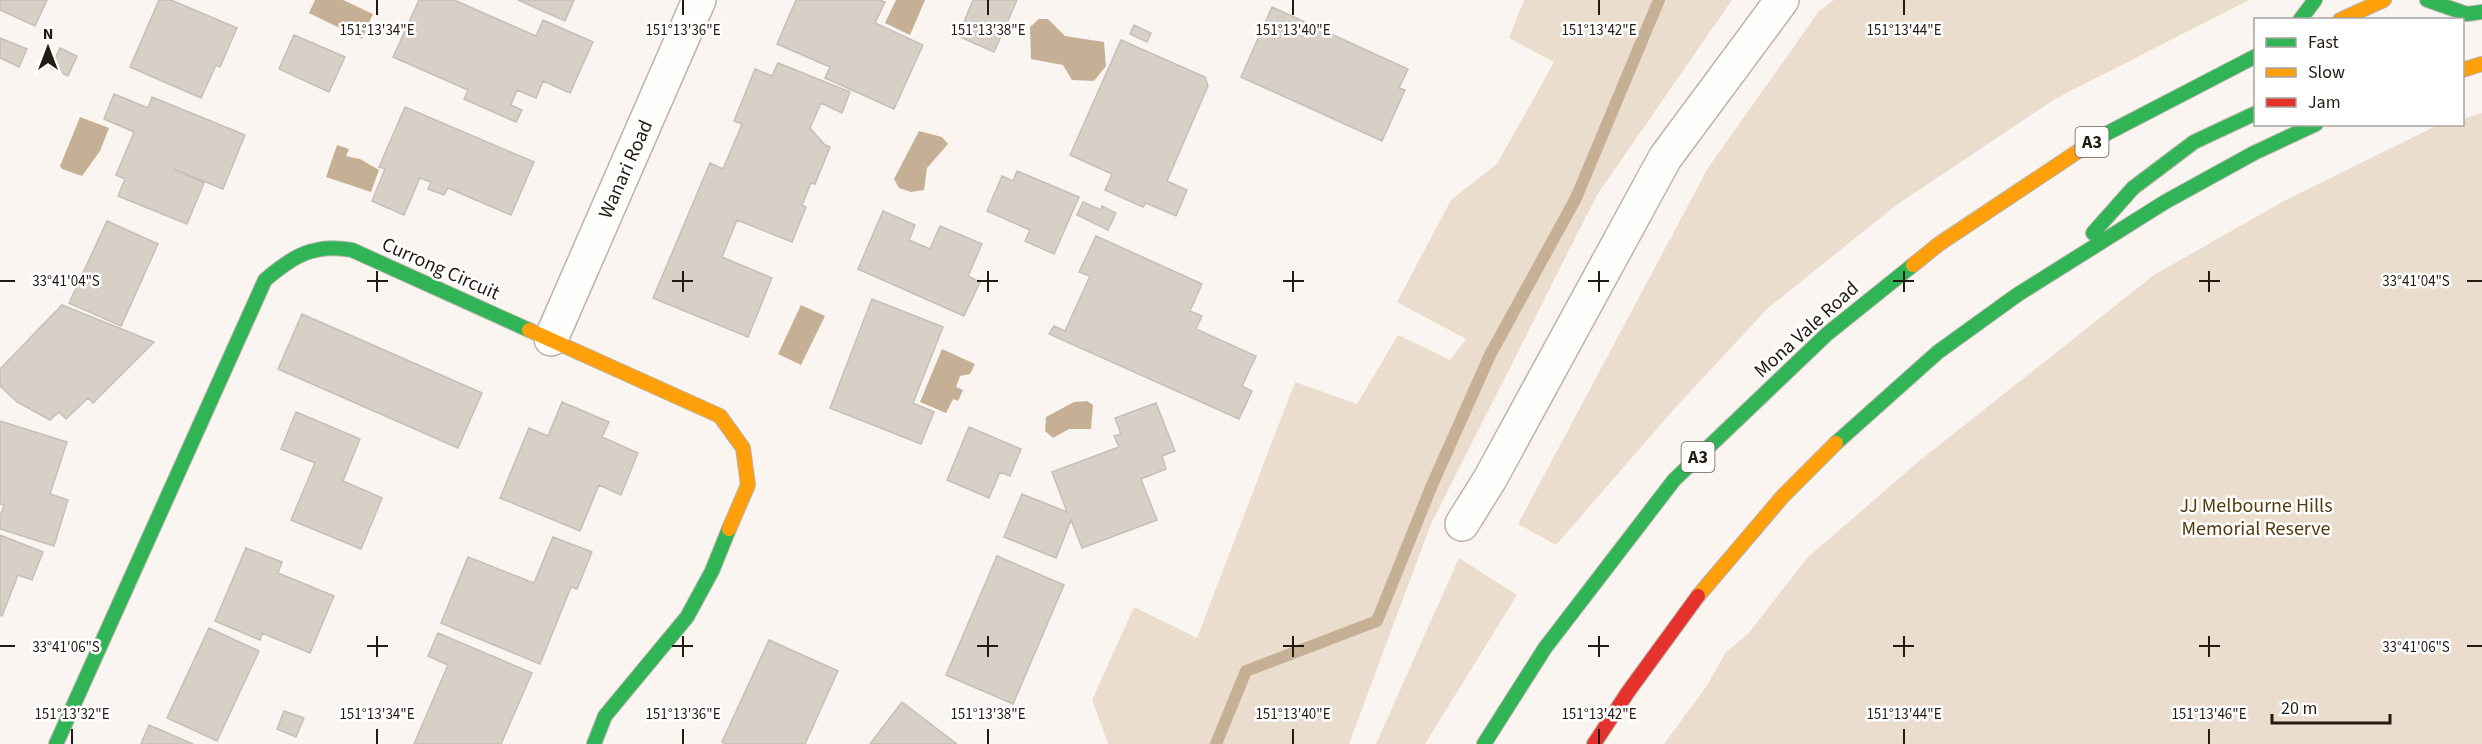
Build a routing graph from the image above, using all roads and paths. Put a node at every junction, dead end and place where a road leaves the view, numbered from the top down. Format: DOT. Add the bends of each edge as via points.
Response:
graph roads {
  1 [pos="699,0"];
  2 [pos="1782,0"];
  3 [pos="2315,0"];
  4 [pos="2384,0"];
  5 [pos="2427,0"];
  6 [pos="2482,12"];
  7 [pos="2302,18"];
  8 [pos="2344,18"];
  9 [pos="2254,57"];
  10 [pos="2482,64"];
  11 [pos="2464,70"];
  12 [pos="2254,114"];
  13 [pos="2312,126"];
  14 [pos="2067,262"];
  15 [pos="551,339"];
  16 [pos="1462,524"];
  17 [pos="56,744"];
  18 [pos="594,744"];
  19 [pos="1484,744"];
  20 [pos="1594,744"];
  1 -- 15 [label="street, Wanari Road"];
  2 -- 16 [label="street" via="1665,158"];
  3 -- 7 [label="main road"];
  4 -- 8 [label="main road"];
  5 -- 6 [label="main road" via="2467,14"];
  9 -- 19 [label="main road, Mona Vale Road / A3" via="2106,133 1939,244 1827,333 1674,480 1545,648"];
  10 -- 11 [label="main road"];
  12 -- 14 [label="main road" via="2194,142 2133,188"];
  13 -- 14 [label="main road" via="2185,190"];
  14 -- 20 [label="main road" via="1920,366 1817,460 1704,585"];
  15 -- 17 [label="main road, Currong Circuit" via="359,253 324,246 289,259 265,280"];
  15 -- 18 [label="main road, Currong Circuit" via="720,416 743,448 748,485 712,572 687,617 605,716"];
}
